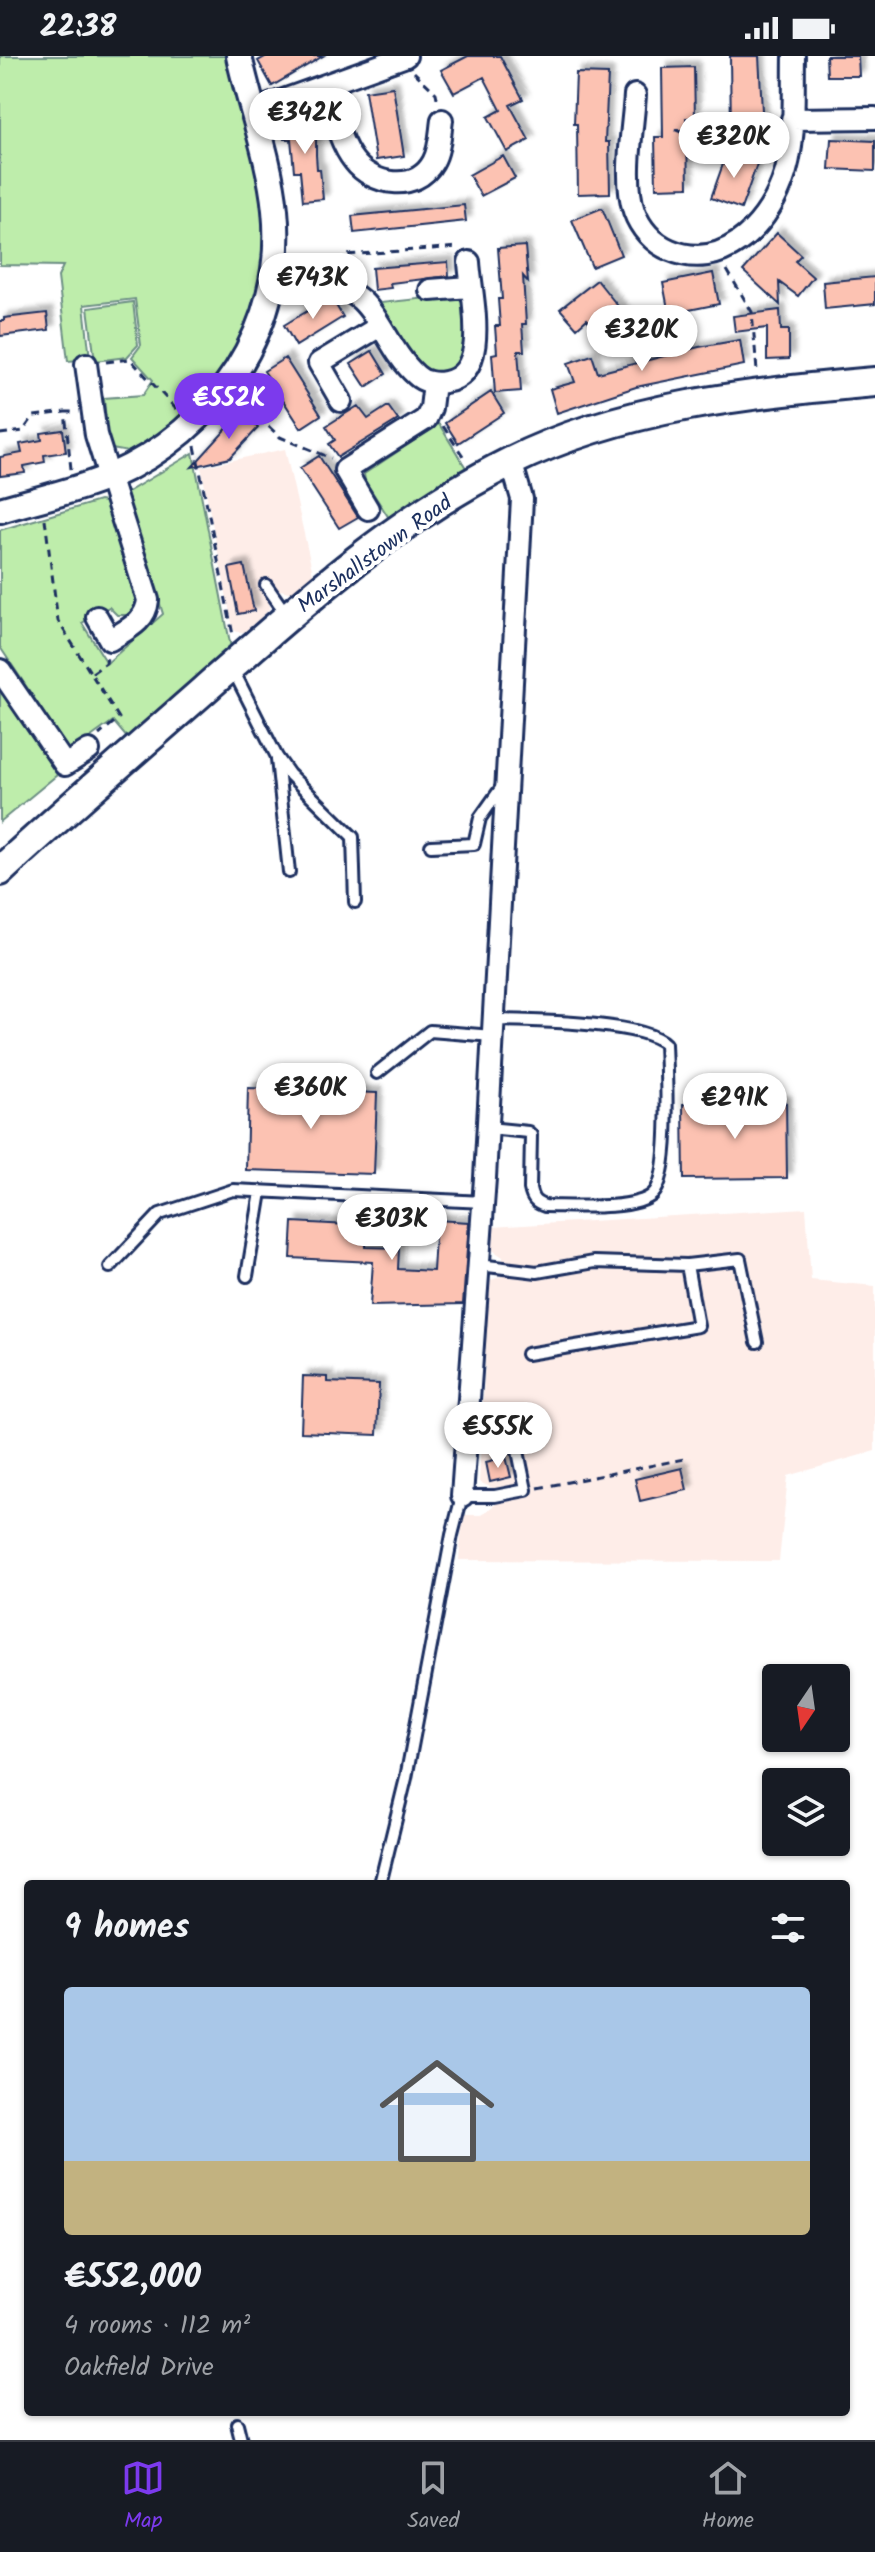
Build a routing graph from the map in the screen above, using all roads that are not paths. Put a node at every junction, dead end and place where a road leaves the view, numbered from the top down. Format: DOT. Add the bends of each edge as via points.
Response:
graph roads {
  1 [pos="239,56"];
  2 [pos="794,56"];
  3 [pos="403,57"];
  4 [pos="325,86"];
  5 [pos="635,95"];
  6 [pos="253,111"];
  7 [pos="875,118"];
  8 [pos="792,119"];
  9 [pos="442,120"];
  10 [pos="469,262"];
  11 [pos="275,269"];
  12 [pos="470,287"];
  13 [pos="430,290"];
  14 [pos="380,326"];
  15 [pos="86,364"];
  16 [pos="875,382"];
  17 [pos="434,383"];
  18 [pos="341,401"];
  19 [pos="511,461"];
  20 [pos="110,476"];
  21 [pos="368,509"];
  22 [pos="0,510"];
  23 [pos="266,585"];
  24 [pos="288,616"];
  25 [pos="97,617"];
  26 [pos="234,663"];
  27 [pos="0,670"];
  28 [pos="89,750"];
  29 [pos="277,757"];
  30 [pos="506,783"];
  31 [pos="431,846"];
  32 [pos="0,871"];
  33 [pos="289,872"];
  34 [pos="355,902"];
  35 [pos="493,1028"];
  36 [pos="377,1073"];
  37 [pos="488,1128"];
  38 [pos="261,1192"];
  39 [pos="484,1202"];
  40 [pos="479,1265"];
  41 [pos="687,1265"];
  42 [pos="110,1267"];
  43 [pos="247,1276"];
  44 [pos="757,1342"];
  45 [pos="527,1354"];
  46 [pos="518,1451"];
  47 [pos="462,1496"];
  48 [pos="381,1880"];
  49 [pos="237,2424"];
  50 [pos="241,2440"];
  1 -- 6 [label="street"];
  2 -- 8 [label="street"];
  3 -- 4 [label="street"];
  4 -- 6 [label="street"];
  4 -- 9 [label="street" via="346,148 363,172 380,181 398,182 429,169"];
  5 -- 8 [label="street" via="630,183 634,212 655,241 676,253 717,254 752,233 774,202 787,167"];
  6 -- 11 [label="street" via="275,208"];
  7 -- 8 [label="street"];
  10 -- 12 [label="street"];
  11 -- 14 [label="street" via="333,283 361,300"];
  11 -- 20 [label="street" via="259,329 227,388 191,425 151,455"];
  12 -- 13 [label="street"];
  12 -- 17 [label="street" via="472,362 460,377"];
  14 -- 17 [label="street" via="413,373"];
  14 -- 18 [label="street" via="319,363"];
  15 -- 20 [label="street" via="96,435"];
  16 -- 19 [label="main road, Marshallstown Road" via="760,395 626,419"];
  17 -- 21 [label="street" via="431,408 421,424 345,470"];
  19 -- 24 [label="main road, Marshallstown Road" via="402,527"];
  19 -- 30 [label="street" via="522,499"];
  20 -- 22 [label="street"];
  20 -- 25 [label="street" via="147,606 141,619 110,640"];
  23 -- 24 [label="lane"];
  24 -- 26 [label="main road, Marshallstown Road"];
  26 -- 29 [label="lane"];
  26 -- 32 [label="main road, Marshallstown Road"];
  27 -- 28 [label="street" via="65,765"];
  29 -- 33 [label="lane"];
  29 -- 34 [label="lane" via="353,837"];
  30 -- 31 [label="lane" via="480,818 474,844"];
  30 -- 35 [label="street"];
  35 -- 36 [label="lane" via="430,1031"];
  35 -- 37 [label="street"];
  35 -- 37 [label="lane" via="630,1029 660,1038 665,1044 664,1173 652,1196 638,1203 545,1206 532,1198 530,1189 531,1135"];
  37 -- 39 [label="street"];
  38 -- 39 [label="lane"];
  38 -- 42 [label="lane" via="233,1190 160,1214"];
  38 -- 43 [label="lane"];
  39 -- 40 [label="street"];
  40 -- 41 [label="lane" via="537,1272 594,1262"];
  40 -- 47 [label="street"];
  41 -- 44 [label="lane" via="740,1259"];
  41 -- 45 [label="lane" via="698,1326"];
  46 -- 47 [label="lane" via="526,1490"];
  47 -- 48 [label="lane"];
  49 -- 50 [label="lane"];
}
